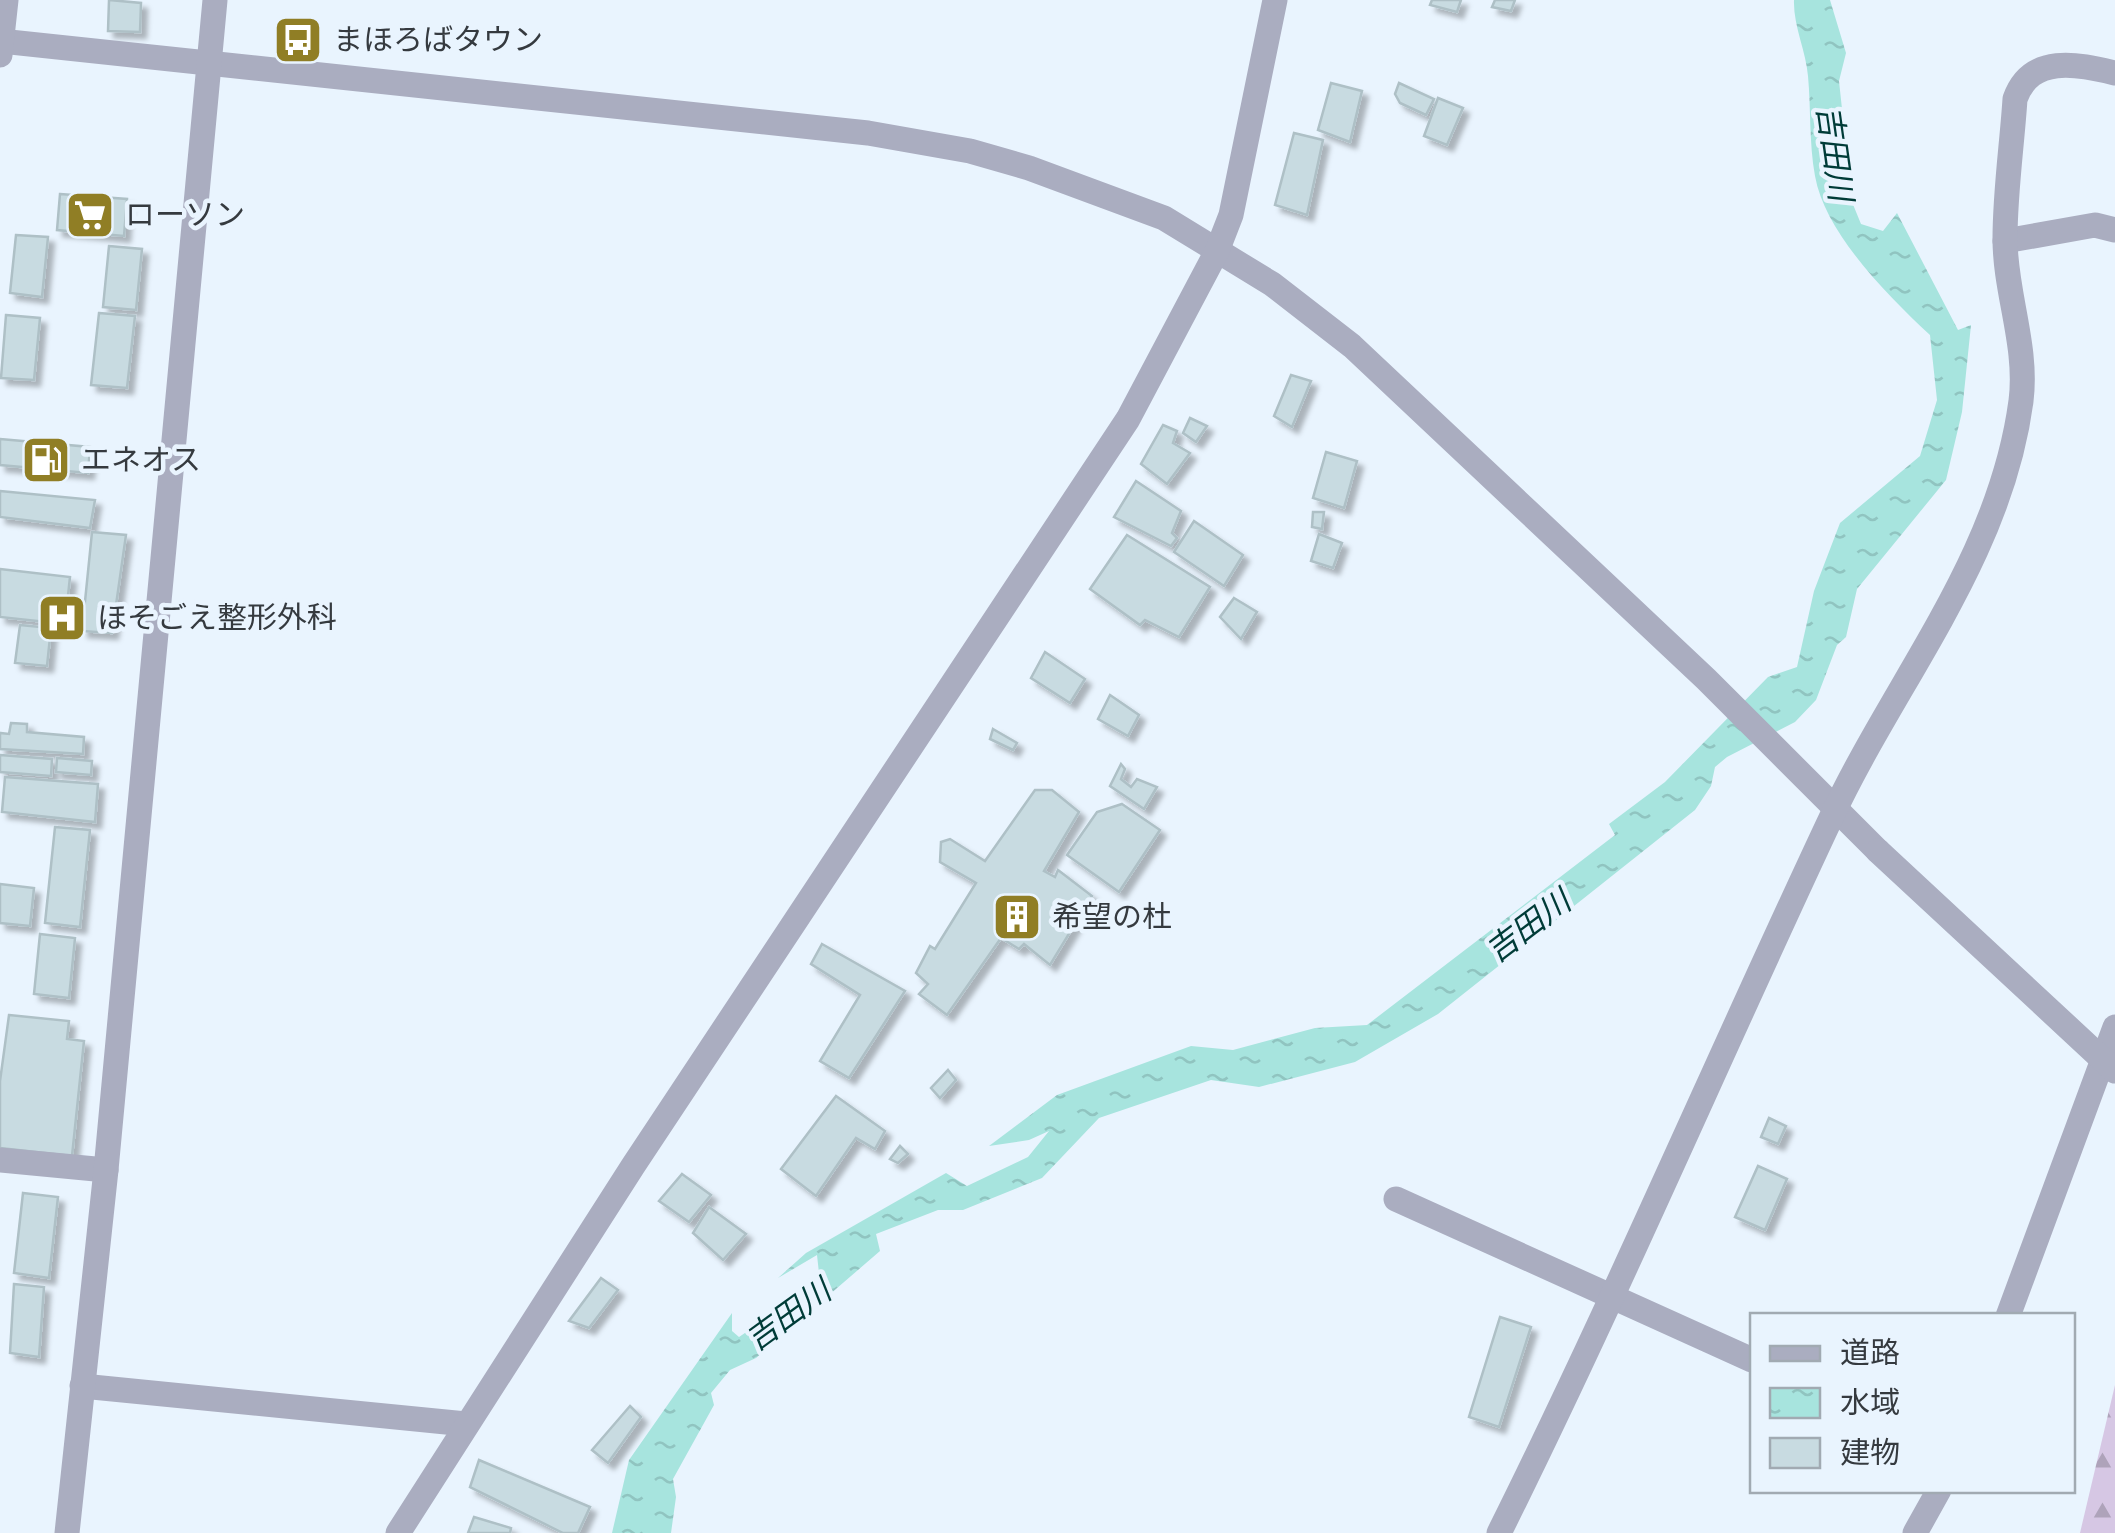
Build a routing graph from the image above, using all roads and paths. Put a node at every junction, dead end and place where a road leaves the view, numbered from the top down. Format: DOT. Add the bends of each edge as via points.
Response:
graph roads {
  1 [pos="6,0"];
  2 [pos="215,0"];
  3 [pos="1275,0"];
  4 [pos="0,46"];
  5 [pos="208,63"];
  6 [pos="2115,73"];
  7 [pos="2115,230"];
  8 [pos="2005,241"];
  9 [pos="1217,252"];
  10 [pos="1835,810"];
  11 [pos="2115,1027"];
  12 [pos="2115,1071"];
  13 [pos="0,1160"];
  14 [pos="106,1170"];
  15 [pos="1396,1200"];
  16 [pos="1612,1294"];
  17 [pos="2009,1313"];
  18 [pos="1750,1359"];
  19 [pos="82,1386"];
  20 [pos="466,1424"];
  21 [pos="1937,1493"];
  22 [pos="67,1533"];
  23 [pos="398,1533"];
  24 [pos="1499,1533"];
  25 [pos="1915,1533"];
  1 -- 4 [label="street"];
  2 -- 5 [label="street"];
  3 -- 9 [label="street" via="1231,214"];
  4 -- 5 [label="street"];
  5 -- 9 [label="street" via="714,114 970,151 1164,218"];
  5 -- 14 [label="street"];
  6 -- 8 [label="street" via="2078,64 2037,68 2022,82"];
  7 -- 8 [label="street" via="2094,225"];
  8 -- 10 [label="street" via="2021,347 2021,401 2000,486 1943,623"];
  9 -- 10 [label="street" via="1272,284 1352,346"];
  9 -- 20 [label="street" via="1128,419"];
  10 -- 12 [label="street, bridge"];
  10 -- 16 [label="street"];
  11 -- 17 [label="street"];
  13 -- 14 [label="street"];
  14 -- 19 [label="street"];
  15 -- 16 [label="street"];
  16 -- 18 [label="street"];
  16 -- 24 [label="street"];
  19 -- 20 [label="street"];
  19 -- 22 [label="street"];
  20 -- 23 [label="street"];
  21 -- 25 [label="street"];
}
